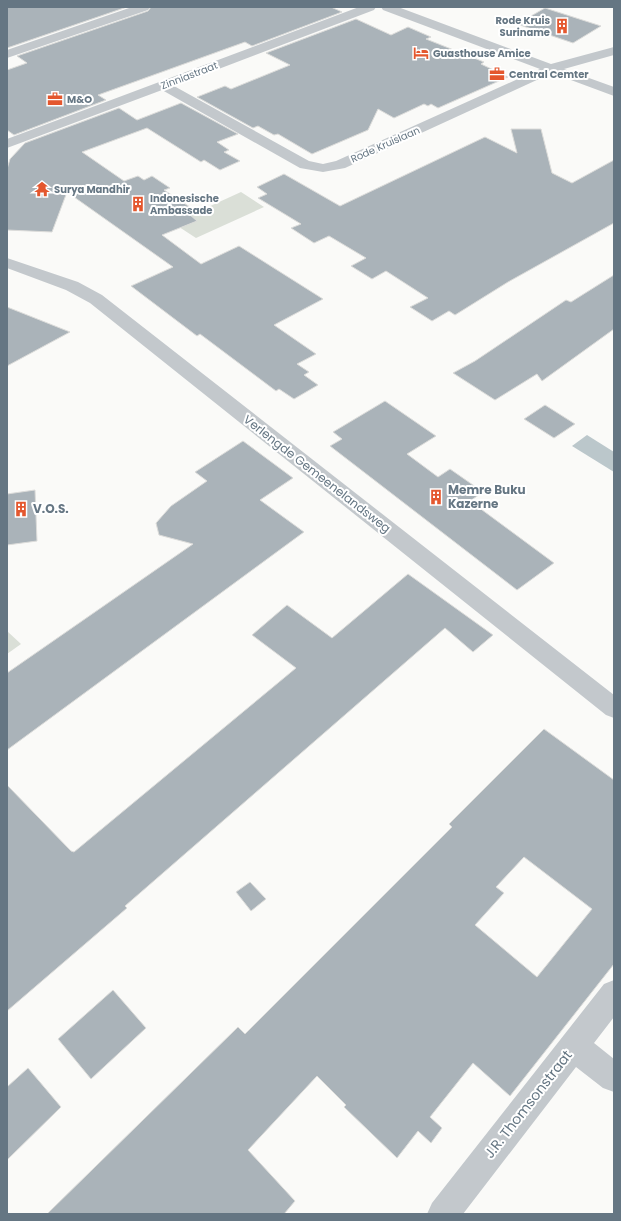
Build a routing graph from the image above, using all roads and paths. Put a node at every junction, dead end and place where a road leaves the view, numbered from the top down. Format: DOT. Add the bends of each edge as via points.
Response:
graph roads {
  1 [pos="144,7"];
  2 [pos="370,7"];
  3 [pos="386,7"];
  4 [pos="414,7"];
  5 [pos="614,51"];
  6 [pos="7,54"];
  7 [pos="572,63"];
  8 [pos="552,68"];
  9 [pos="614,79"];
  10 [pos="163,85"];
  11 [pos="614,92"];
  12 [pos="7,144"];
  13 [pos="7,263"];
  14 [pos="614,708"];
  15 [pos="614,994"];
  16 [pos="573,1046"];
  17 [pos="614,1078"];
  18 [pos="443,1214"];
  1 -- 6 [label="street"];
  2 -- 10 [label="street, Zinniastraat"];
  3 -- 8 [label="street"];
  4 -- 7 [label="street"];
  5 -- 7 [label="street, Rode Kruislaan"];
  7 -- 8 [label="street, Rode Kruislaan"];
  7 -- 9 [label="street"];
  8 -- 10 [label="street, Rode Kruislaan" via="340,164 323,168 304,165"];
  8 -- 11 [label="street"];
  10 -- 12 [label="street, Zinniastraat"];
  13 -- 14 [label="street, Verlengde Gemeenelandsweg" via="72,286 96,299"];
  15 -- 16 [label="street, J.R. Thomsonstraat"];
  16 -- 17 [label="street"];
  16 -- 18 [label="street, J.R. Thomsonstraat"];
}
